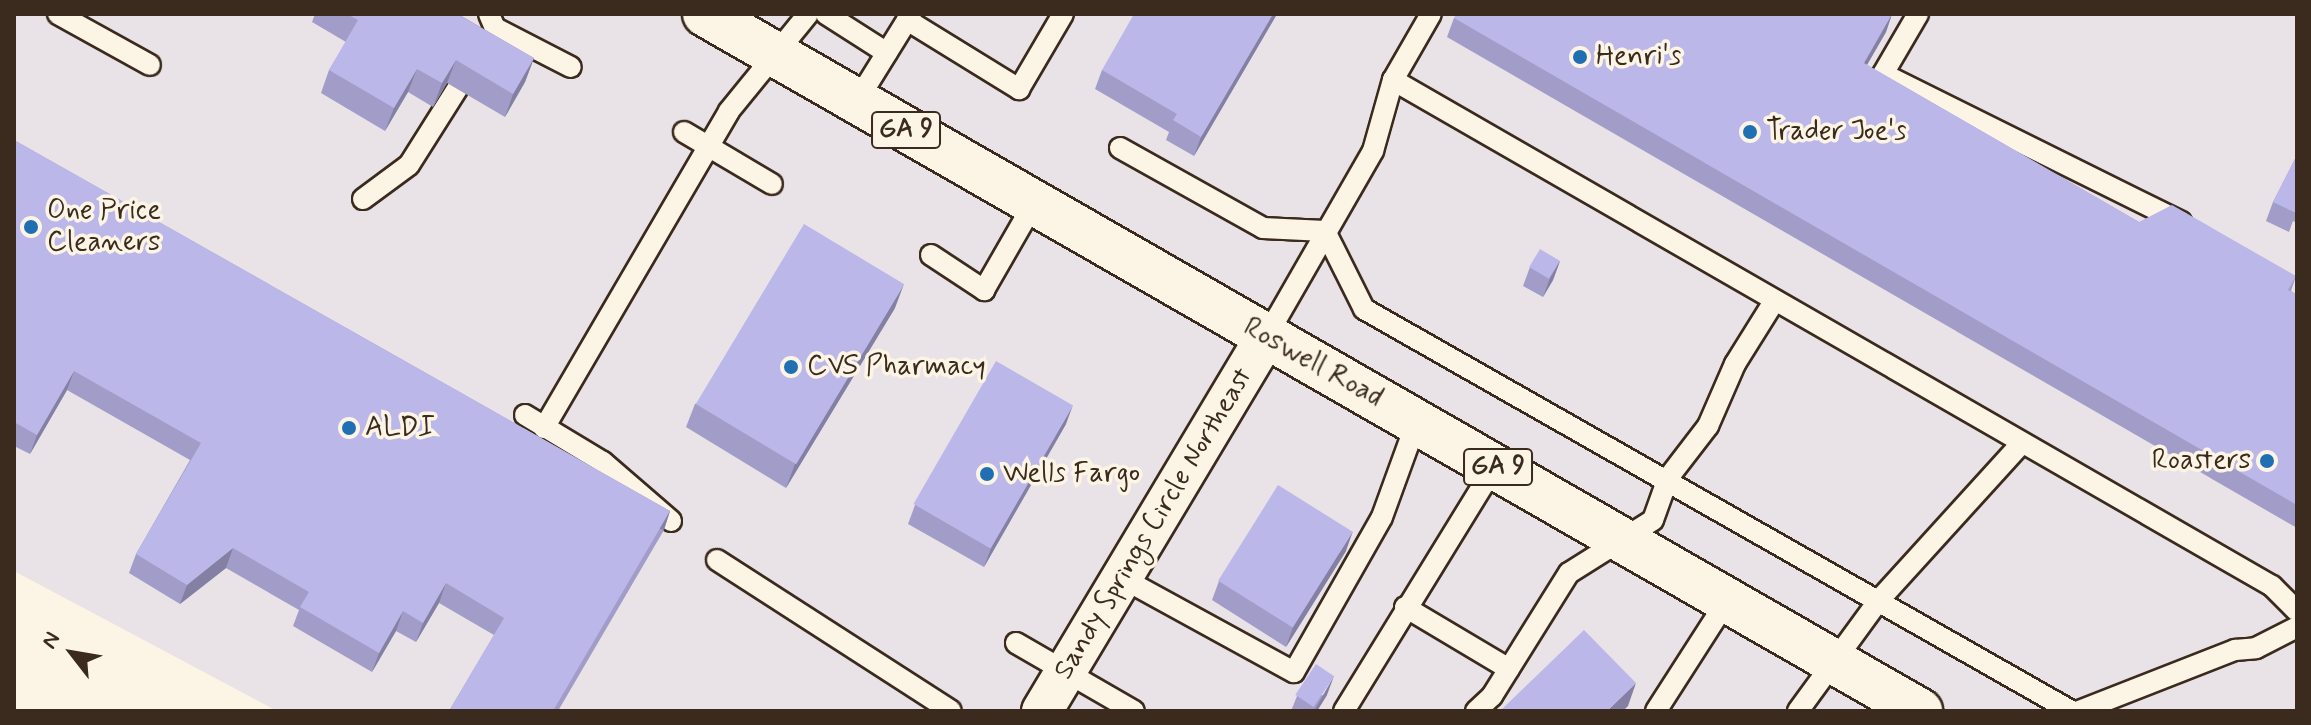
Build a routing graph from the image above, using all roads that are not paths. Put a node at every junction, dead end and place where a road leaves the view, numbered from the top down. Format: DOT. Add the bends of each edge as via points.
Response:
graph roads {
  1 [pos="58,14"];
  2 [pos="705,14"];
  3 [pos="808,14"];
  4 [pos="826,14"];
  5 [pos="1063,14"];
  6 [pos="1431,14"];
  7 [pos="1918,14"];
  8 [pos="909,17"];
  9 [pos="490,28"];
  10 [pos="887,53"];
  11 [pos="776,55"];
  12 [pos="150,65"];
  13 [pos="571,67"];
  14 [pos="1393,80"];
  15 [pos="457,89"];
  16 [pos="857,101"];
  17 [pos="684,132"];
  18 [pos="708,146"];
  19 [pos="1120,148"];
  20 [pos="772,184"];
  21 [pos="363,199"];
  22 [pos="1034,203"];
  23 [pos="2195,229"];
  24 [pos="1325,231"];
  25 [pos="931,255"];
  26 [pos="1775,300"];
  27 [pos="1266,337"];
  28 [pos="525,415"];
  29 [pos="1417,421"];
  30 [pos="544,428"];
  31 [pos="2022,443"];
  32 [pos="1495,466"];
  33 [pos="1668,478"];
  34 [pos="671,521"];
  35 [pos="1623,538"];
  36 [pos="717,560"];
  37 [pos="1122,578"];
  38 [pos="1728,599"];
  39 [pos="1879,600"];
  40 [pos="1405,607"];
  41 [pos="2297,611"];
  42 [pos="2297,627"];
  43 [pos="1016,643"];
  44 [pos="1835,660"];
  45 [pos="1509,669"];
  46 [pos="1066,670"];
  47 [pos="948,710"];
  48 [pos="1042,711"];
  49 [pos="1134,711"];
  50 [pos="1344,711"];
  51 [pos="1476,711"];
  52 [pos="1656,711"];
  53 [pos="1798,711"];
  54 [pos="1920,711"];
  55 [pos="2071,711"];
  56 [pos="2079,711"];
  1 -- 12 [label="lane"];
  2 -- 11 [label="main road, Roswell Road / GA 9"];
  3 -- 11 [label="lane"];
  4 -- 10 [label="lane"];
  5 -- 8 [label="lane" via="1019,89"];
  6 -- 14 [label="lane"];
  7 -- 23 [label="lane" via="1883,74"];
  8 -- 10 [label="lane"];
  9 -- 13 [label="lane"];
  10 -- 16 [label="lane"];
  11 -- 16 [label="main road, Roswell Road / GA 9"];
  11 -- 18 [label="lane" via="729,111"];
  14 -- 24 [label="lane" via="1373,151"];
  14 -- 26 [label="lane"];
  15 -- 21 [label="lane" via="409,165"];
  16 -- 22 [label="main road, Roswell Road / GA 9"];
  17 -- 18 [label="lane"];
  18 -- 20 [label="lane"];
  18 -- 30 [label="lane"];
  19 -- 24 [label="lane" via="1263,228"];
  22 -- 25 [label="lane" via="984,290"];
  22 -- 27 [label="main road, Roswell Road / GA 9"];
  24 -- 27 [label="lane"];
  24 -- 33 [label="lane" via="1364,309"];
  26 -- 31 [label="lane"];
  26 -- 33 [label="lane" via="1735,364 1708,426"];
  27 -- 29 [label="main road, Roswell Road / GA 9"];
  27 -- 37 [label="street, Sandy Springs Circle Northeast"];
  28 -- 30 [label="lane"];
  29 -- 32 [label="main road, Roswell Road / GA 9"];
  29 -- 37 [label="lane" via="1382,517 1294,672"];
  30 -- 34 [label="lane" via="603,462"];
  31 -- 39 [label="lane"];
  31 -- 41 [label="lane" via="2272,586"];
  32 -- 35 [label="main road, Roswell Road / GA 9"];
  32 -- 40 [label="lane"];
  33 -- 35 [label="lane" via="1653,520"];
  33 -- 39 [label="lane"];
  35 -- 38 [label="main road, Roswell Road / GA 9"];
  35 -- 45 [label="lane" via="1569,573"];
  36 -- 47 [label="lane"];
  37 -- 46 [label="street, Sandy Springs Circle Northeast"];
  38 -- 44 [label="main road, Roswell Road / GA 9"];
  38 -- 52 [label="lane"];
  39 -- 44 [label="lane"];
  39 -- 55 [label="lane"];
  40 -- 45 [label="lane"];
  40 -- 50 [label="lane"];
  42 -- 56 [label="lane"];
  43 -- 46 [label="lane"];
  44 -- 53 [label="lane"];
  44 -- 54 [label="main road, Roswell Road / GA 9"];
  45 -- 51 [label="lane"];
  46 -- 48 [label="street, Sandy Springs Circle Northeast"];
  46 -- 49 [label="lane"];
}
